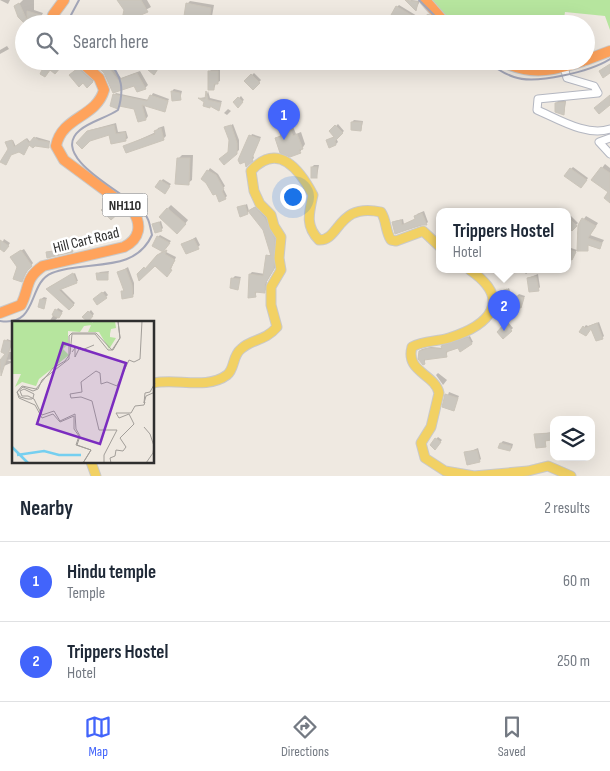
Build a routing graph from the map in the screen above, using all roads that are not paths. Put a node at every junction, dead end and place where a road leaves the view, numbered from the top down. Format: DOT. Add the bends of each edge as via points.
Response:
graph roads {
  1 [pos="64,0"];
  2 [pos="425,0"];
  3 [pos="52,15"];
  4 [pos="438,15"];
  5 [pos="610,51"];
  6 [pos="595,57"];
  7 [pos="90,70"];
  8 [pos="523,70"];
  9 [pos="539,70"];
  10 [pos="565,70"];
  11 [pos="610,129"];
  12 [pos="610,138"];
  13 [pos="610,154"];
  14 [pos="436,243"];
  15 [pos="474,273"];
  16 [pos="0,313"];
  17 [pos="155,383"];
  18 [pos="91,463"];
  19 [pos="96,476"];
  20 [pos="474,476"];
  21 [pos="474,476"];
  22 [pos="572,476"];
  1 -- 3 [label="highway"];
  2 -- 4 [label="highway"];
  5 -- 6 [label="highway"];
  7 -- 16 [label="highway, Hill Cart Road / NH110" via="99,78 104,90 97,104 63,128 56,146 64,160 133,211 139,232 131,244 124,247 43,266 26,283 21,305"];
  8 -- 9 [label="highway"];
  10 -- 11 [label="street" via="567,78 594,86 598,92 538,99 537,110 574,126"];
  12 -- 13 [label="street" via="600,142"];
  14 -- 17 [label="main road" via="423,231 396,241 390,240 385,218 381,212 371,210 350,214 330,236 319,240 309,226 312,195 296,167 274,159 256,165 251,171 254,191 281,238 281,270 271,287 271,305 277,327 261,341 241,349 226,376 210,382"];
  15 -- 21 [label="main road" via="490,288 494,299 492,311 485,319 452,337 412,347 410,354 417,370 438,388 439,393 431,427 420,442 425,458 445,471"];
  18 -- 19 [label="main road"];
  20 -- 22 [label="main road" via="548,466"];
}
